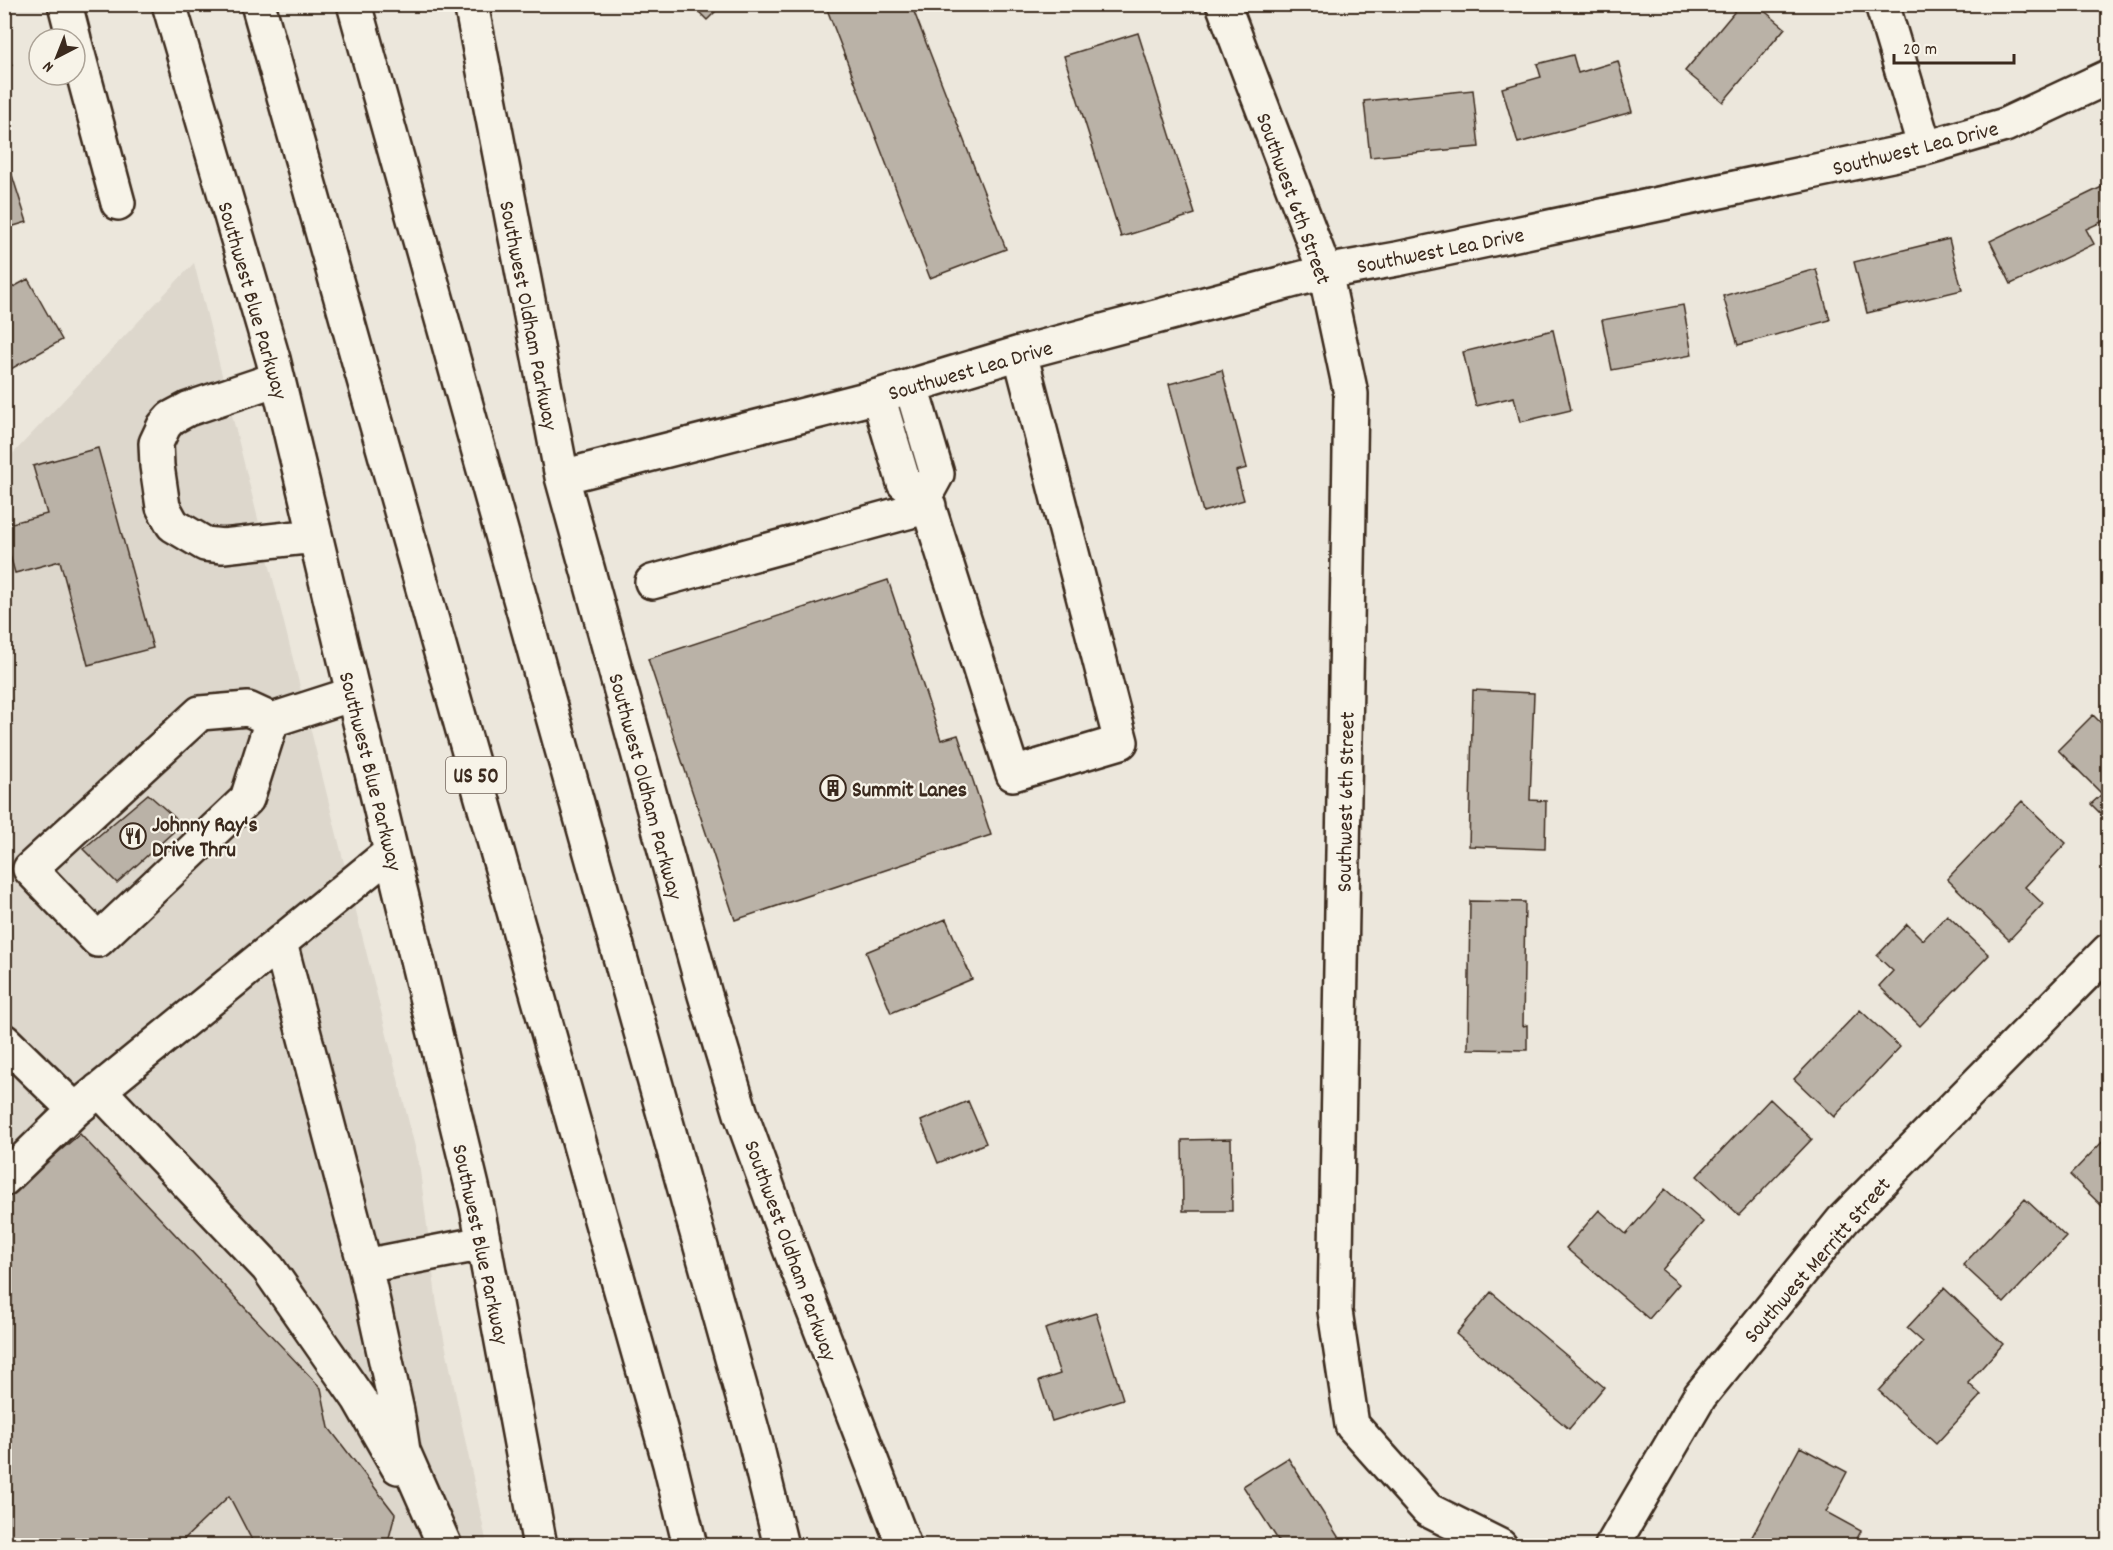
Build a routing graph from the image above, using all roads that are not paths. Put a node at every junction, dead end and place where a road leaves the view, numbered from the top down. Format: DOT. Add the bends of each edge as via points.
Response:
graph roads {
  1 [pos="65,4"];
  2 [pos="169,4"];
  3 [pos="258,4"];
  4 [pos="354,4"];
  5 [pos="471,4"];
  6 [pos="1223,4"];
  7 [pos="1882,4"];
  8 [pos="71,27"];
  9 [pos="2109,77"];
  10 [pos="86,87"];
  11 [pos="1925,148"];
  12 [pos="118,203"];
  13 [pos="1325,272"];
  14 [pos="1020,354"];
  15 [pos="277,379"];
  16 [pos="911,386"];
  17 [pos="878,396"];
  18 [pos="562,477"];
  19 [pos="927,501"];
  20 [pos="315,536"];
  21 [pos="652,582"];
  22 [pos="353,694"];
  23 [pos="272,720"];
  24 [pos="392,852"];
  25 [pos="280,943"];
  26 [pos="2109,951"];
  27 [pos="4,1041"];
  28 [pos="87,1100"];
  29 [pos="4,1179"];
  30 [pos="484,1243"];
  31 [pos="365,1266"];
  32 [pos="670,1464"];
  33 [pos="446,1545"];
  34 [pos="539,1545"];
  35 [pos="672,1545"];
  36 [pos="690,1545"];
  37 [pos="781,1545"];
  38 [pos="904,1545"];
  39 [pos="1500,1545"];
  40 [pos="1612,1545"];
  1 -- 8 [label="main road"];
  2 -- 15 [label="main road, Southwest Blue Parkway"];
  3 -- 32 [label="main road, US 50"];
  4 -- 37 [label="main road"];
  5 -- 18 [label="main road, Southwest Oldham Parkway"];
  6 -- 13 [label="main road, Southwest 6th Street"];
  7 -- 11 [label="main road"];
  9 -- 11 [label="main road, Southwest Lea Drive" via="2005,125"];
  10 -- 12 [label="main road"];
  11 -- 13 [label="main road, Southwest Lea Drive"];
  13 -- 14 [label="main road, Southwest Lea Drive"];
  13 -- 39 [label="main road, Southwest 6th Street" via="1351,394 1335,1311 1352,1425 1428,1510"];
  14 -- 16 [label="main road, Southwest Lea Drive"];
  14 -- 19 [label="main road" via="1120,742 1013,774"];
  15 -- 20 [label="main road, Southwest Blue Parkway"];
  15 -- 20 [label="main road" via="171,418 156,443 163,507 173,525 205,544 223,546"];
  16 -- 17 [label="main road, Southwest Lea Drive"];
  16 -- 19 [label="main road" via="937,474"];
  17 -- 18 [label="main road, Southwest Lea Drive"];
  17 -- 19 [label="main road" via="904,483"];
  18 -- 38 [label="main road, Southwest Oldham Parkway" via="741,1114"];
  19 -- 21 [label="main road"];
  20 -- 22 [label="main road, Southwest Blue Parkway"];
  22 -- 23 [label="main road"];
  22 -- 24 [label="main road, Southwest Blue Parkway"];
  23 -- 23 [label="main road" via="248,709 200,713 30,869 99,940 248,799"];
  24 -- 25 [label="main road"];
  24 -- 30 [label="main road, Southwest Blue Parkway"];
  25 -- 28 [label="main road"];
  25 -- 31 [label="main road"];
  26 -- 40 [label="main road, Southwest Merritt Street" via="1843,1220 1700,1396"];
  27 -- 28 [label="main road"];
  28 -- 29 [label="main road"];
  28 -- 33 [label="main road" via="268,1268 359,1399"];
  30 -- 31 [label="main road"];
  30 -- 34 [label="main road, Southwest Blue Parkway"];
  31 -- 33 [label="main road" via="403,1451"];
  32 -- 35 [label="main road"];
  32 -- 36 [label="main road, US 50"];
}
